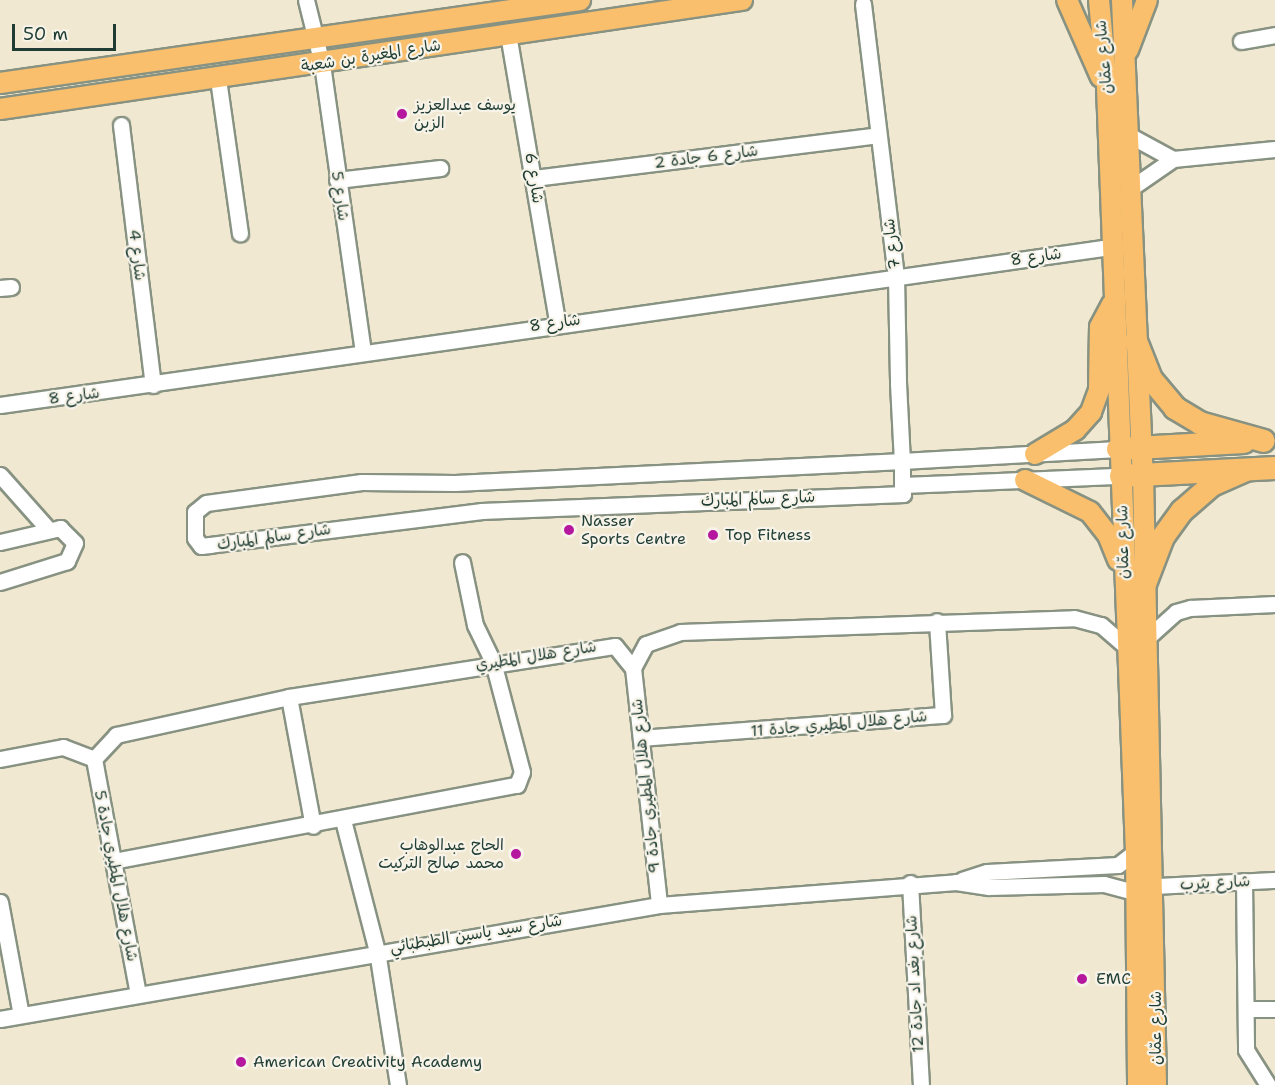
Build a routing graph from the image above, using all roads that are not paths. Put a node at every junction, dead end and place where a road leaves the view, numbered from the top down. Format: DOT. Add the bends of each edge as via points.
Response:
graph roads {
  1 [pos="306,0"];
  2 [pos="580,0"];
  3 [pos="742,0"];
  4 [pos="1067,0"];
  5 [pos="1099,0"];
  6 [pos="1122,0"];
  7 [pos="1147,0"];
  8 [pos="863,4"];
  9 [pos="508,34"];
  10 [pos="1275,35"];
  11 [pos="317,39"];
  12 [pos="1240,40"];
  13 [pos="322,64"];
  14 [pos="1124,64"];
  15 [pos="218,79"];
  16 [pos="0,83"];
  17 [pos="1107,87"];
  18 [pos="0,108"];
  19 [pos="121,125"];
  20 [pos="1128,134"];
  21 [pos="878,135"];
  22 [pos="1275,149"];
  23 [pos="1173,159"];
  24 [pos="440,168"];
  25 [pos="534,178"];
  26 [pos="337,180"];
  27 [pos="1131,188"];
  28 [pos="240,232"];
  29 [pos="1110,246"];
  30 [pos="896,276"];
  31 [pos="1112,304"];
  32 [pos="557,322"];
  33 [pos="1136,341"];
  34 [pos="363,352"];
  35 [pos="153,385"];
  36 [pos="0,405"];
  37 [pos="1269,441"];
  38 [pos="1142,448"];
  39 [pos="1118,449"];
  40 [pos="1035,454"];
  41 [pos="1004,456"];
  42 [pos="902,462"];
  43 [pos="1275,468"];
  44 [pos="1245,470"];
  45 [pos="0,475"];
  46 [pos="1132,475"];
  47 [pos="1017,480"];
  48 [pos="902,485"];
  49 [pos="48,529"];
  50 [pos="0,542"];
  51 [pos="462,562"];
  52 [pos="1124,576"];
  53 [pos="0,582"];
  54 [pos="1145,584"];
  55 [pos="1275,604"];
  56 [pos="937,621"];
  57 [pos="1146,639"];
  58 [pos="1126,646"];
  59 [pos="493,662"];
  60 [pos="633,668"];
  61 [pos="289,697"];
  62 [pos="641,738"];
  63 [pos="0,759"];
  64 [pos="94,759"];
  65 [pos="342,820"];
  66 [pos="313,826"];
  67 [pos="1136,851"];
  68 [pos="113,861"];
  69 [pos="1275,880"];
  70 [pos="956,882"];
  71 [pos="1244,882"];
  72 [pos="910,883"];
  73 [pos="1155,886"];
  74 [pos="1137,893"];
  75 [pos="0,902"];
  76 [pos="659,904"];
  77 [pos="377,951"];
  78 [pos="138,994"];
  79 [pos="1246,1009"];
  80 [pos="1275,1009"];
  81 [pos="21,1015"];
  82 [pos="0,1019"];
  83 [pos="398,1085"];
  84 [pos="921,1085"];
  85 [pos="1138,1085"];
  86 [pos="1156,1085"];
  87 [pos="1268,1085"];
  1 -- 11 [label="street, شارع 5"];
  2 -- 11 [label="main road, شارع المغيرة بن شعبة"];
  3 -- 9 [label="main road, شارع المغيرة بن شعبة"];
  4 -- 17 [label="main road"];
  5 -- 17 [label="main road, شارع عمّان"];
  6 -- 14 [label="main road, شارع عمّان"];
  7 -- 14 [label="main road"];
  8 -- 21 [label="street, شارع 7"];
  9 -- 13 [label="main road, شارع المغيرة بن شعبة"];
  9 -- 25 [label="street, شارع 6"];
  10 -- 12 [label="street"];
  11 -- 13 [label="street, شارع 5"];
  11 -- 16 [label="main road, شارع المغيرة بن شعبة"];
  13 -- 15 [label="main road, شارع المغيرة بن شعبة"];
  13 -- 26 [label="street, شارع 5"];
  14 -- 20 [label="main road, شارع عمّان"];
  15 -- 18 [label="main road, شارع المغيرة بن شعبة"];
  15 -- 28 [label="street"];
  17 -- 29 [label="main road, شارع عمّان"];
  19 -- 35 [label="street, شارع 4"];
  20 -- 23 [label="street"];
  20 -- 27 [label="main road, شارع عمّان"];
  21 -- 25 [label="street, شارع 6 جادة 2"];
  21 -- 30 [label="street, شارع 7"];
  22 -- 23 [label="street"];
  23 -- 27 [label="street"];
  24 -- 26 [label="street"];
  25 -- 32 [label="street, شارع 6"];
  26 -- 34 [label="street, شارع 5"];
  27 -- 33 [label="main road, شارع عمّان"];
  29 -- 30 [label="street, شارع 8"];
  29 -- 31 [label="main road, شارع عمّان"];
  30 -- 32 [label="street, شارع 8"];
  30 -- 42 [label="street, شارع 7"];
  31 -- 39 [label="main road, شارع عمّان"];
  31 -- 40 [label="main road" via="1100,327 1099,390 1091,412 1075,430"];
  32 -- 34 [label="street, شارع 8"];
  33 -- 37 [label="highway" via="1151,379 1175,408 1210,427"];
  33 -- 38 [label="main road, شارع عمّان"];
  34 -- 35 [label="street, شارع 8"];
  35 -- 36 [label="street, شارع 8"];
  37 -- 38 [label="highway"];
  38 -- 39 [label="highway"];
  38 -- 46 [label="main road, شارع عمّان"];
  39 -- 40 [label="street, شارع سالم المبارك"];
  39 -- 46 [label="main road, شارع عمّان"];
  40 -- 41 [label="street, شارع سالم المبارك"];
  41 -- 42 [label="street, شارع سالم المبارك"];
  41 -- 47 [label="street" via="1018,466"];
  42 -- 48 [label="street, شارع 7"];
  42 -- 48 [label="street, شارع سالم المبارك" via="362,482 206,503 195,512 192,526 201,546 482,511 903,494"];
  43 -- 44 [label="highway"];
  44 -- 46 [label="highway"];
  44 -- 54 [label="highway" via="1212,485 1182,511 1163,537"];
  45 -- 49 [label="street"];
  46 -- 47 [label="street, شارع سالم المبارك"];
  46 -- 52 [label="main road, شارع عمّان"];
  46 -- 54 [label="main road, شارع عمّان"];
  47 -- 48 [label="street, شارع سالم المبارك"];
  47 -- 52 [label="main road" via="1090,512 1108,535"];
  49 -- 50 [label="street"];
  49 -- 53 [label="street" via="60,528 72,536 71,558"];
  51 -- 59 [label="street" via="475,625"];
  52 -- 58 [label="main road, شارع عمّان"];
  54 -- 57 [label="main road, شارع عمّان"];
  55 -- 57 [label="street" via="1213,606 1176,612"];
  56 -- 58 [label="street" via="1082,620 1101,625"];
  56 -- 60 [label="street" via="680,632 646,644"];
  56 -- 62 [label="street, شارع هلال المطيري جادة 11" via="943,715"];
  57 -- 73 [label="main road, شارع عمّان"];
  58 -- 67 [label="main road, شارع عمّان"];
  59 -- 60 [label="street, شارع هلال المطيري" via="609,645 621,648"];
  59 -- 61 [label="street, شارع هلال المطيري"];
  59 -- 65 [label="street" via="522,772 518,785"];
  60 -- 62 [label="street, شارع هلال المطيري جادة 9"];
  61 -- 64 [label="street, شارع هلال المطيري" via="116,735"];
  61 -- 66 [label="street"];
  62 -- 76 [label="street, شارع هلال المطيري جادة 9"];
  63 -- 64 [label="street" via="63,747"];
  64 -- 68 [label="street, شارع هلال المطيري جادة 5"];
  65 -- 66 [label="street"];
  65 -- 77 [label="street"];
  66 -- 68 [label="street"];
  67 -- 70 [label="street, شارع سيد ياسين الطبطبائي" via="1118,865 987,872"];
  67 -- 74 [label="main road, شارع عمّان"];
  68 -- 78 [label="street, شارع هلال المطيري جادة 5"];
  69 -- 71 [label="street, شارع يثرب"];
  70 -- 72 [label="street, شارع سيد ياسين الطبطبائي"];
  70 -- 74 [label="street, شارع سيد ياسين الطبطبائي" via="989,886 1104,884"];
  71 -- 73 [label="street, شارع يثرب"];
  71 -- 79 [label="street"];
  72 -- 76 [label="street, شارع سيد ياسين الطبطبائي"];
  72 -- 84 [label="street, شارع بغد اد جادة 12"];
  73 -- 86 [label="main road, شارع عمّان"];
  74 -- 85 [label="main road, شارع عمّان"];
  75 -- 81 [label="street"];
  76 -- 77 [label="street, شارع سيد ياسين الطبطبائي"];
  77 -- 78 [label="street, شارع سيد ياسين الطبطبائي"];
  77 -- 83 [label="street"];
  78 -- 81 [label="street, شارع سيد ياسين الطبطبائي"];
  79 -- 80 [label="street"];
  79 -- 87 [label="street" via="1247,1058"];
  81 -- 82 [label="street, شارع سيد ياسين الطبطبائي"];
}
